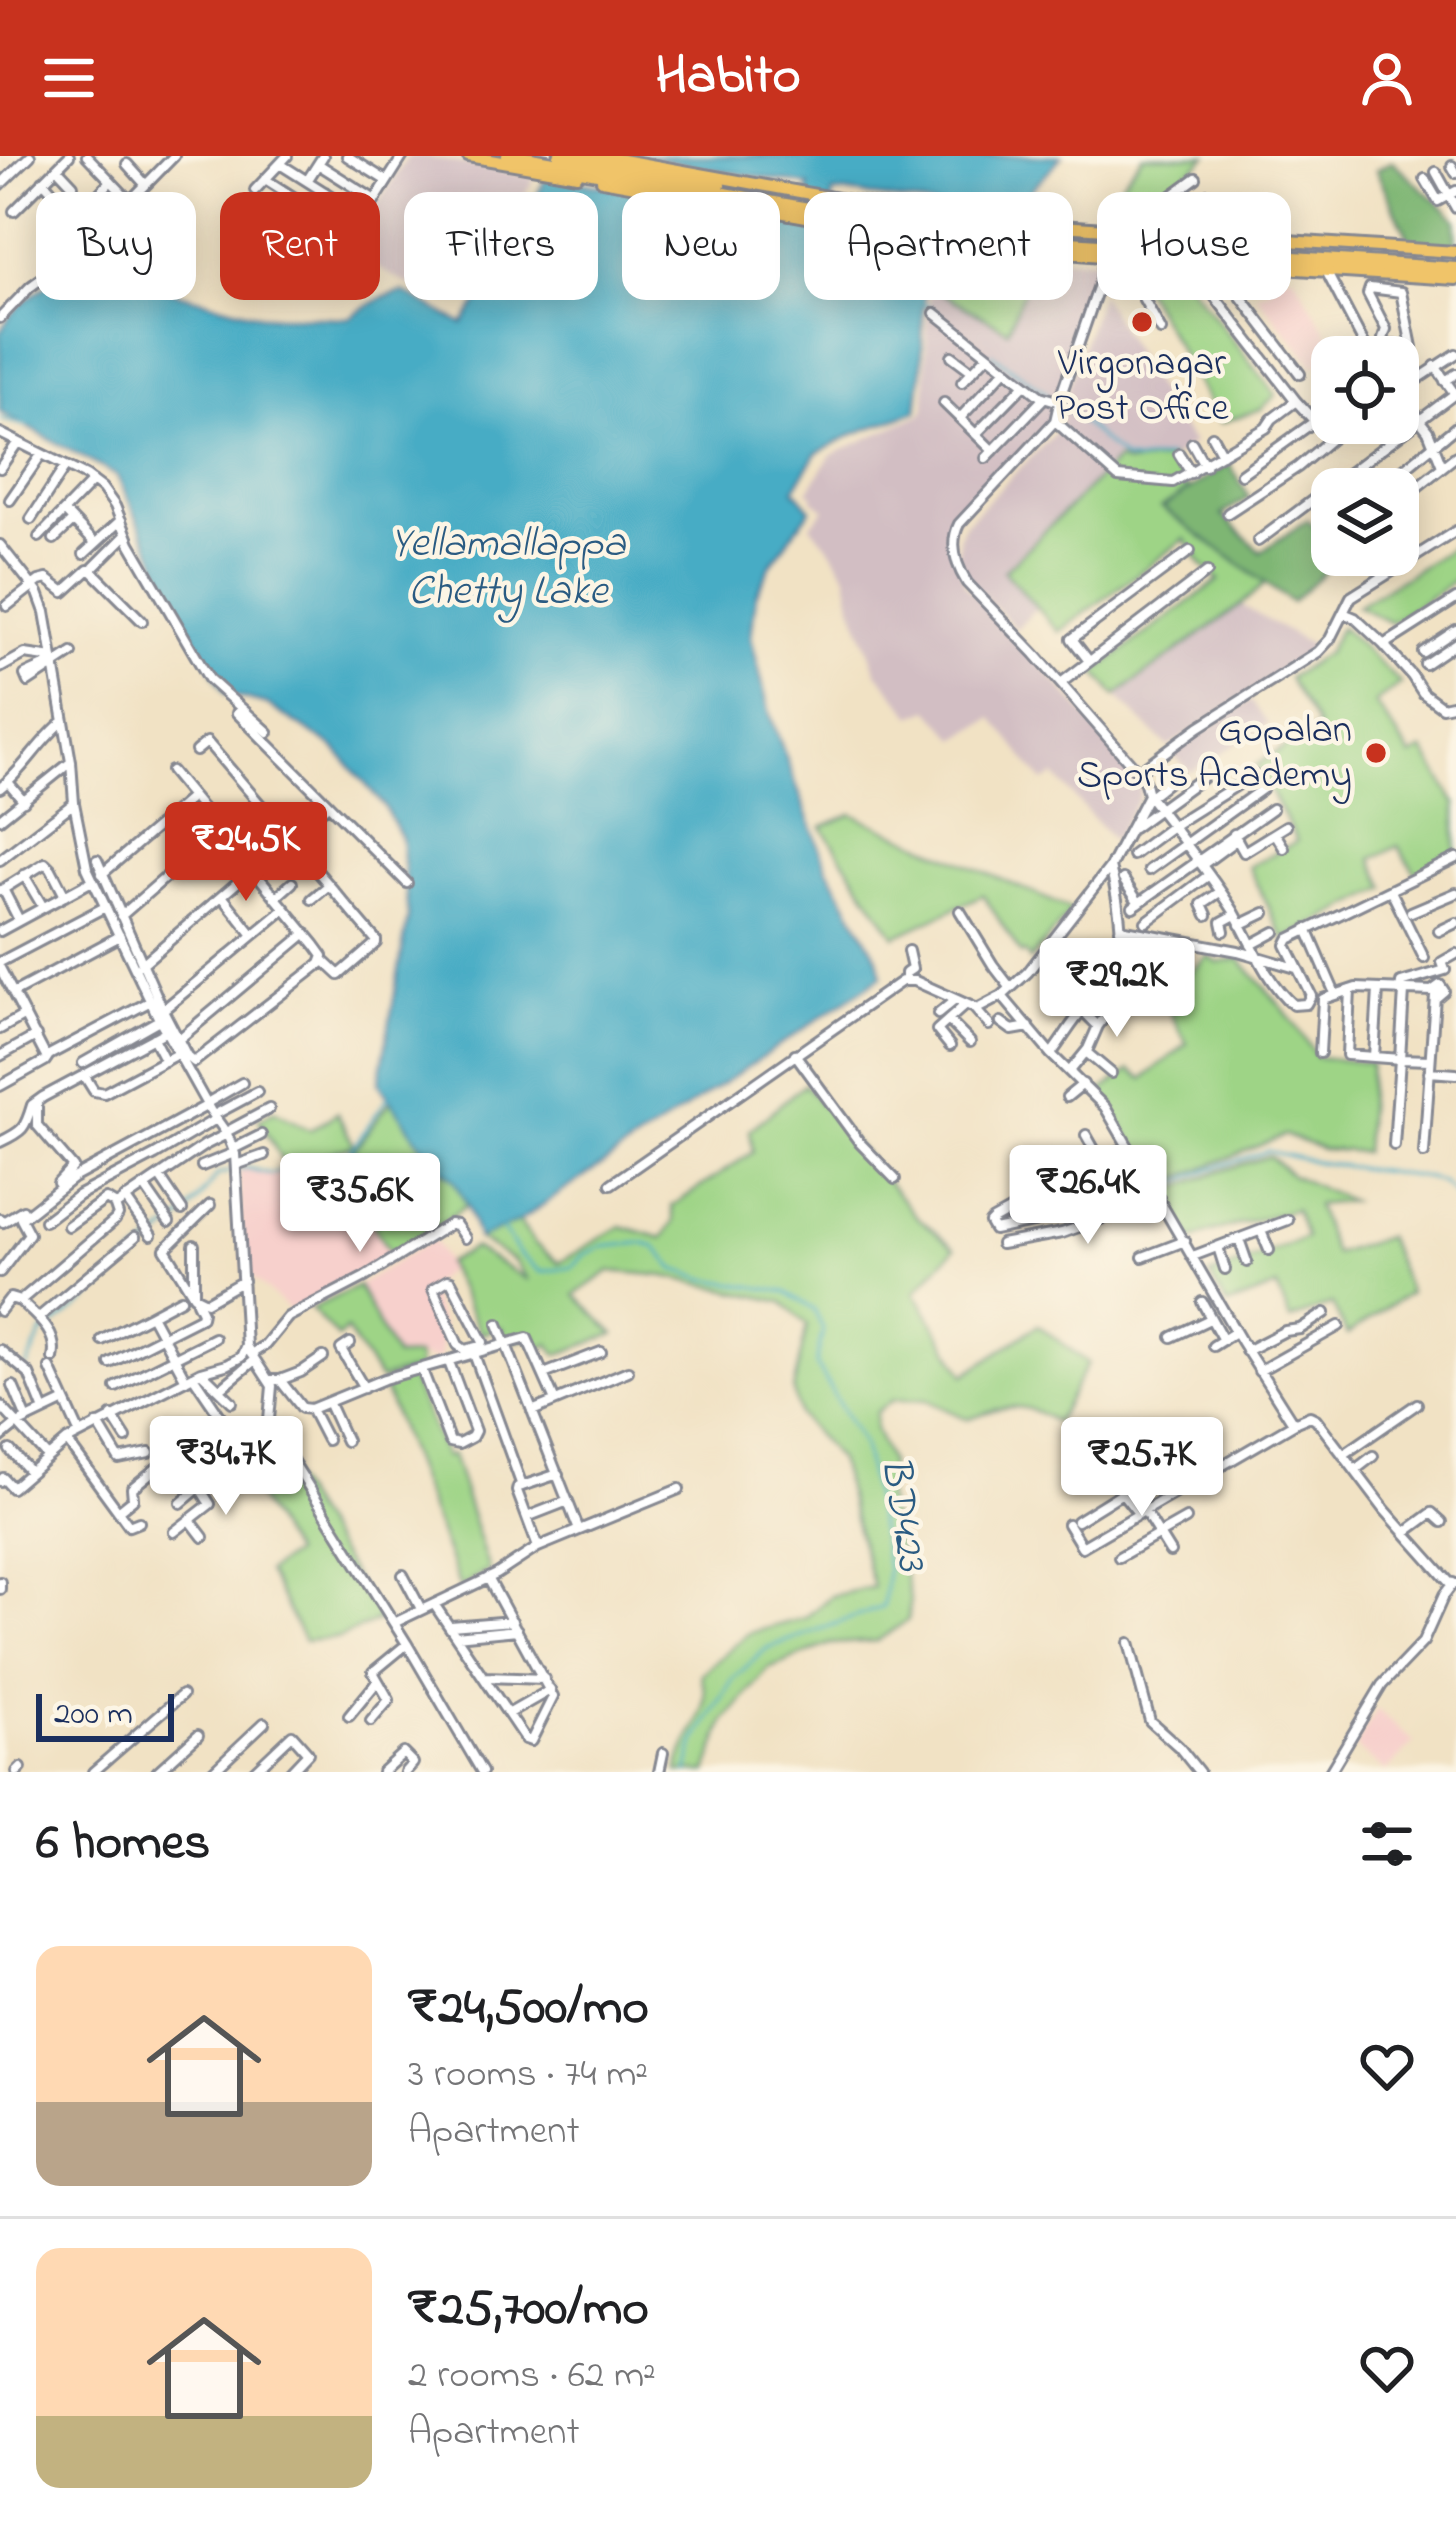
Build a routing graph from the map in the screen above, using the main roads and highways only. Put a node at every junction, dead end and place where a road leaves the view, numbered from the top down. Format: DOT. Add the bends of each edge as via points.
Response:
graph roads {
  1 [pos="468,156"];
  2 [pos="509,156"];
  3 [pos="600,156"];
  4 [pos="554,160"];
  5 [pos="595,175"];
  6 [pos="801,205"];
  7 [pos="804,206"];
  8 [pos="1073,244"];
  9 [pos="1291,245"];
  10 [pos="1456,252"];
  11 [pos="1073,253"];
  12 [pos="1291,255"];
  13 [pos="1326,262"];
  14 [pos="1456,271"];
  1 -- 5 [label="main road"];
  2 -- 4 [label="highway"];
  3 -- 6 [label="main road"];
  4 -- 5 [label="highway"];
  4 -- 6 [label="highway"];
  5 -- 6 [label="highway"];
  6 -- 7 [label="highway"];
  8 -- 13 [label="highway"];
  9 -- 10 [label="main road"];
  11 -- 13 [label="main road"];
  12 -- 13 [label="highway"];
  13 -- 14 [label="highway"];
  13 -- 14 [label="main road" via="1398,275"];
}
